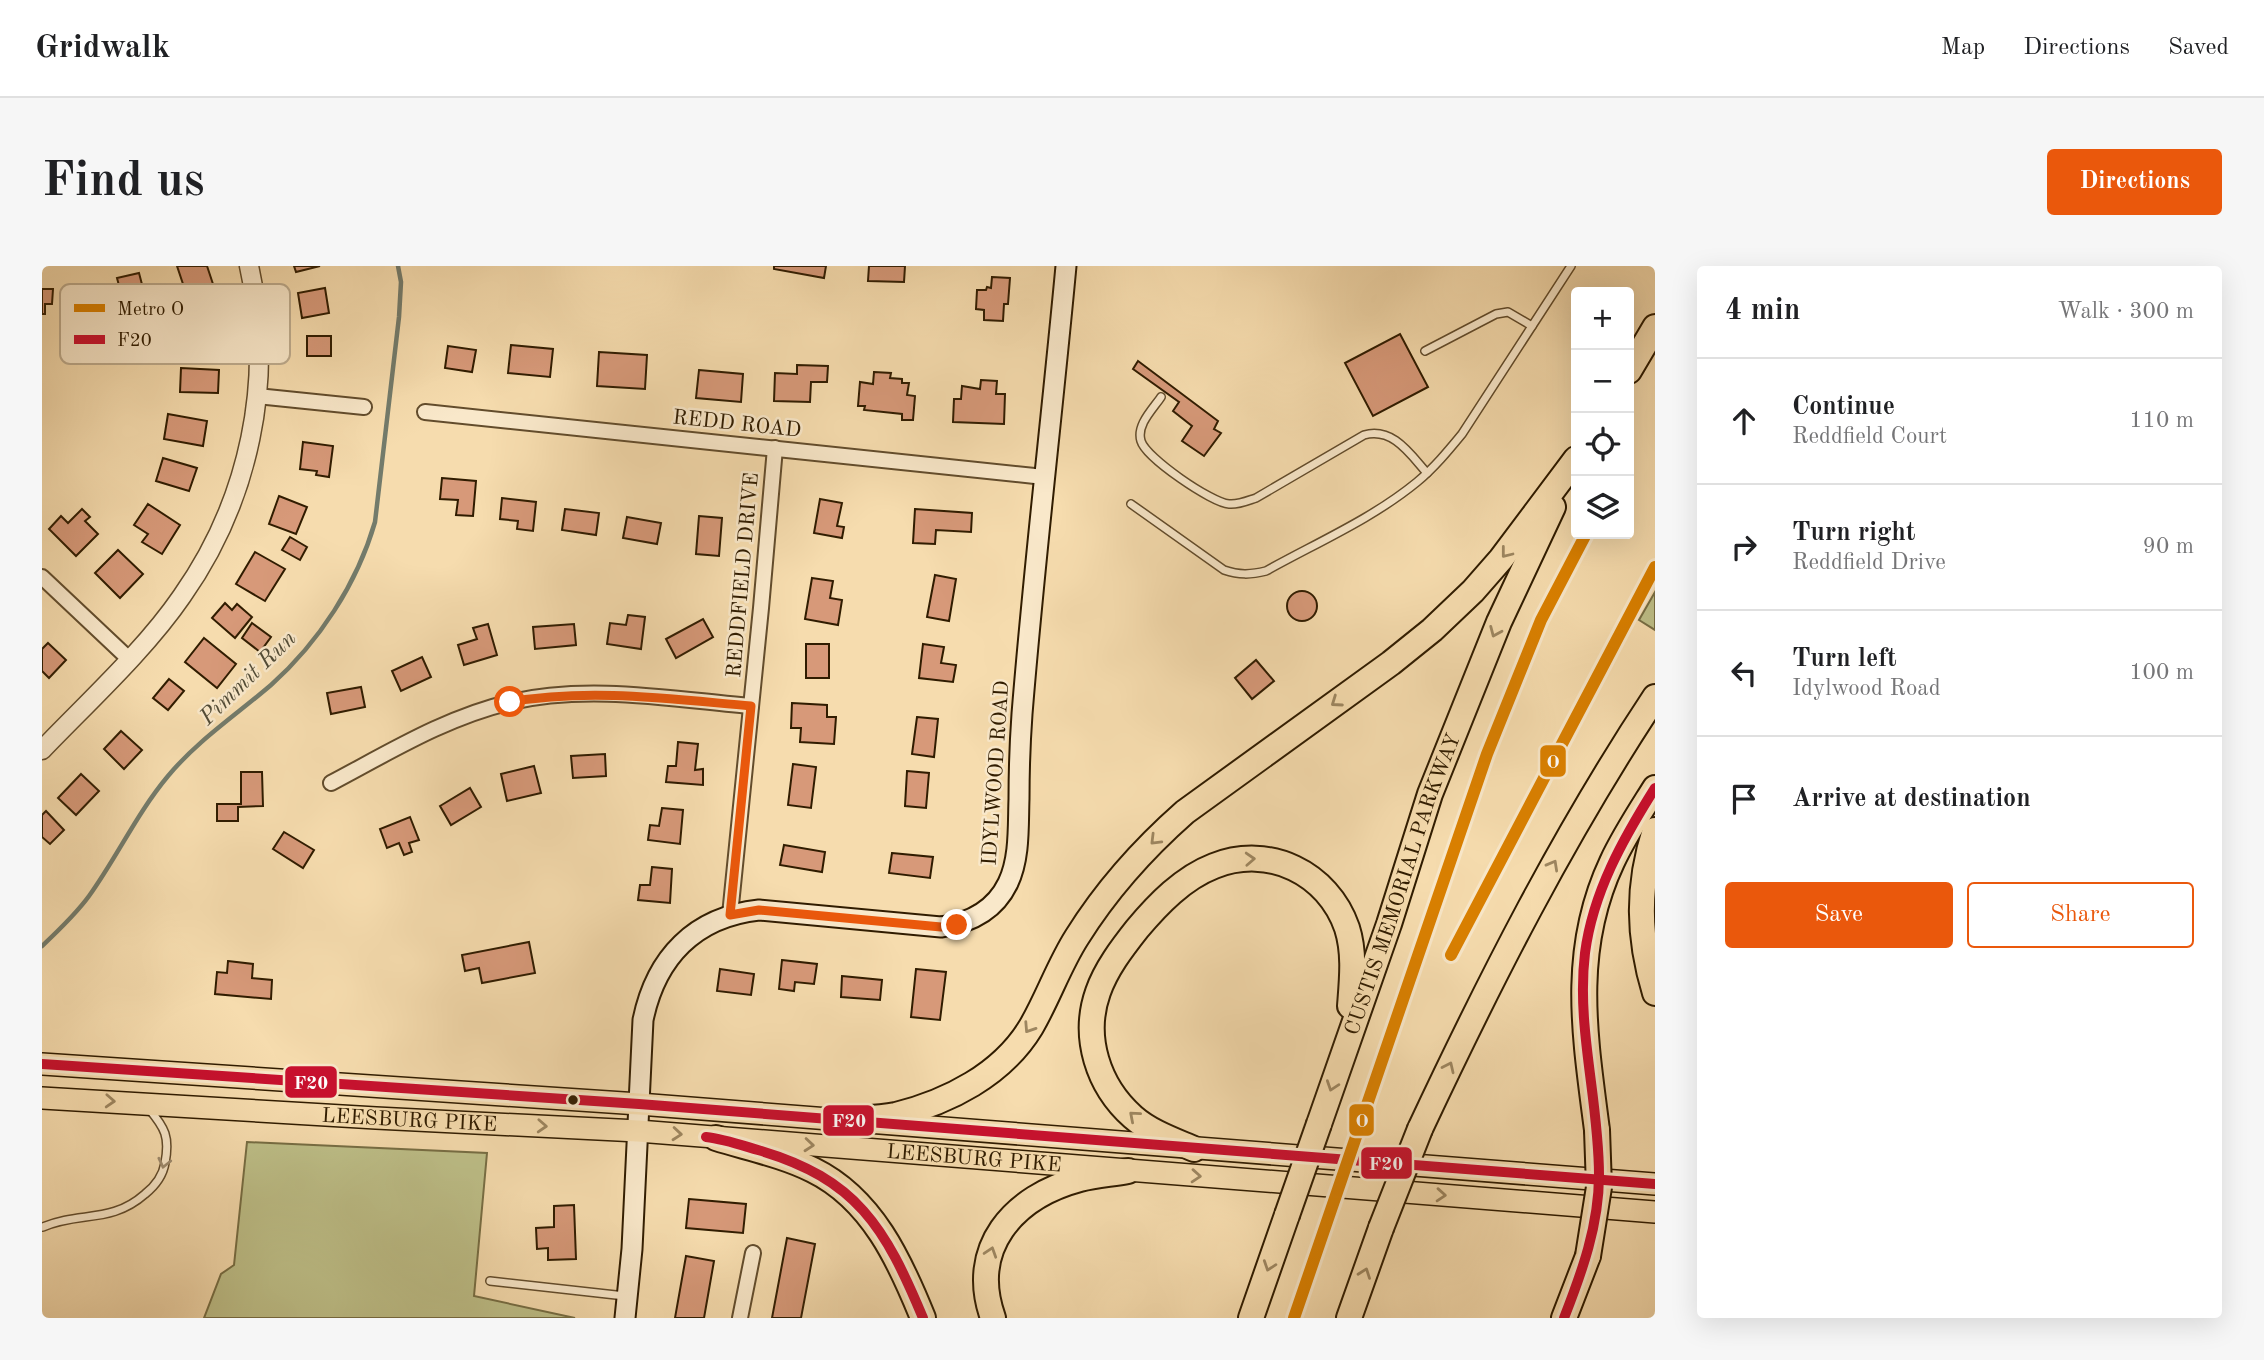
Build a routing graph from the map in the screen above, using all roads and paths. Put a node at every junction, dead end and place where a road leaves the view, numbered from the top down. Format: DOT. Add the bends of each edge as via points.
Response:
graph roads {
  1 [pos="249,266"];
  2 [pos="1066,266"];
  3 [pos="1571,266"];
  4 [pos="252,284"];
  5 [pos="1532,326"];
  6 [pos="1655,327"];
  7 [pos="1425,351"];
  8 [pos="1634,363"];
  9 [pos="259,364"];
  10 [pos="257,396"];
  11 [pos="1161,397"];
  12 [pos="363,407"];
  13 [pos="425,412"];
  14 [pos="775,448"];
  15 [pos="1571,466"];
  16 [pos="1571,469"];
  17 [pos="1427,473"];
  18 [pos="1044,477"];
  19 [pos="1131,504"];
  20 [pos="42,577"];
  21 [pos="129,659"];
  22 [pos="1655,697"];
  23 [pos="751,706"];
  24 [pos="42,750"];
  25 [pos="331,783"];
  26 [pos="1655,788"];
  27 [pos="1655,830"];
  28 [pos="730,915"];
  29 [pos="1655,993"];
  30 [pos="1346,1047"];
  31 [pos="42,1064"];
  32 [pos="42,1098"];
  33 [pos="144,1103"];
  34 [pos="639,1104"];
  35 [pos="837,1120"];
  36 [pos="638,1131"];
  37 [pos="716,1138"];
  38 [pos="1194,1149"];
  39 [pos="1128,1171"];
  40 [pos="1655,1184"];
  41 [pos="1655,1212"];
  42 [pos="43,1227"];
  43 [pos="753,1253"];
  44 [pos="1584,1267"];
  45 [pos="490,1281"];
  46 [pos="627,1296"];
  47 [pos="625,1318"];
  48 [pos="740,1318"];
  49 [pos="923,1318"];
  50 [pos="993,1318"];
  51 [pos="1251,1318"];
  52 [pos="1349,1318"];
  53 [pos="1564,1318"];
  54 [pos="1573,1318"];
  1 -- 4 [label="street"];
  2 -- 18 [label="main road, IDYLWOOD ROAD"];
  3 -- 5 [label="lane"];
  5 -- 7 [label="lane" via="1508,313 1496,314"];
  5 -- 17 [label="lane" via="1462,434"];
  6 -- 8 [label="highway"];
  9 -- 10 [label="street"];
  10 -- 12 [label="street"];
  10 -- 21 [label="street" via="244,468 205,562"];
  11 -- 17 [label="lane" via="1142,426 1144,448 1220,502 1238,504 1256,498 1374,432 1401,445"];
  13 -- 14 [label="street, REDD ROAD"];
  14 -- 18 [label="street, REDD ROAD"];
  14 -- 23 [label="street, REDDFIELD DRIVE"];
  15 -- 35 [label="highway, one-way" via="1501,559 1432,630 1155,839 1101,902 1077,937 1029,1030 991,1071 938,1102 894,1116"];
  16 -- 30 [label="highway, CUSTIS MEMORIAL PARKWAY, one-way" via="1504,610 1430,794"];
  17 -- 19 [label="lane" via="1391,501 1252,575 1224,570 1210,562"];
  18 -- 28 [label="main road, IDYLWOOD ROAD" via="1020,746 1018,835 1014,867 1000,896 973,919 941,927 759,910"];
  20 -- 21 [label="street"];
  21 -- 24 [label="street"];
  52 -- 22 [label="highway, one-way, bridge" via="1420,1129 1471,1020 1583,812"];
  23 -- 25 [label="street" via="631,695 510,702 440,726"];
  23 -- 28 [label="street, REDDFIELD DRIVE"];
  26 -- 44 [label="highway, bridge" via="1611,864 1586,951 1584,1020 1599,1187"];
  27 -- 29 [label="highway" via="1643,878 1641,910 1643,944"];
  28 -- 34 [label="main road, IDYLWOOD ROAD" via="696,932 655,981 643,1020"];
  38 -- 30 [label="highway, one-way" via="1133,1117 1100,1073 1091,1035 1095,1003 1106,973 1150,914 1196,875 1234,860 1276,860 1295,867 1326,892 1339,910 1352,951"];
  30 -- 51 [label="highway, CUSTIS MEMORIAL PARKWAY, one-way, bridge"];
  31 -- 34 [label="main road, LEESBURG PIKE"];
  32 -- 33 [label="main road, LEESBURG PIKE, one-way"];
  33 -- 36 [label="main road, LEESBURG PIKE, one-way"];
  33 -- 42 [label="lane, one-way" via="162,1124 168,1143 161,1175 151,1189 109,1214"];
  34 -- 35 [label="main road, LEESBURG PIKE"];
  34 -- 36 [label="main road, IDYLWOOD ROAD"];
  35 -- 38 [label="main road, LEESBURG PIKE"];
  36 -- 37 [label="main road, LEESBURG PIKE, one-way"];
  36 -- 46 [label="main road, IDYLWOOD ROAD"];
  37 -- 39 [label="main road, LEESBURG PIKE, one-way"];
  37 -- 49 [label="highway" via="789,1160 840,1187 896,1255"];
  38 -- 40 [label="main road, LEESBURG PIKE"];
  39 -- 41 [label="main road, LEESBURG PIKE, one-way"];
  50 -- 39 [label="highway, one-way" via="985,1272 989,1253 1008,1220 1043,1193 1079,1180"];
  43 -- 48 [label="street"];
  44 -- 53 [label="highway"];
  44 -- 54 [label="highway"];
  45 -- 46 [label="lane"];
  46 -- 47 [label="main road, IDYLWOOD ROAD"];
}
